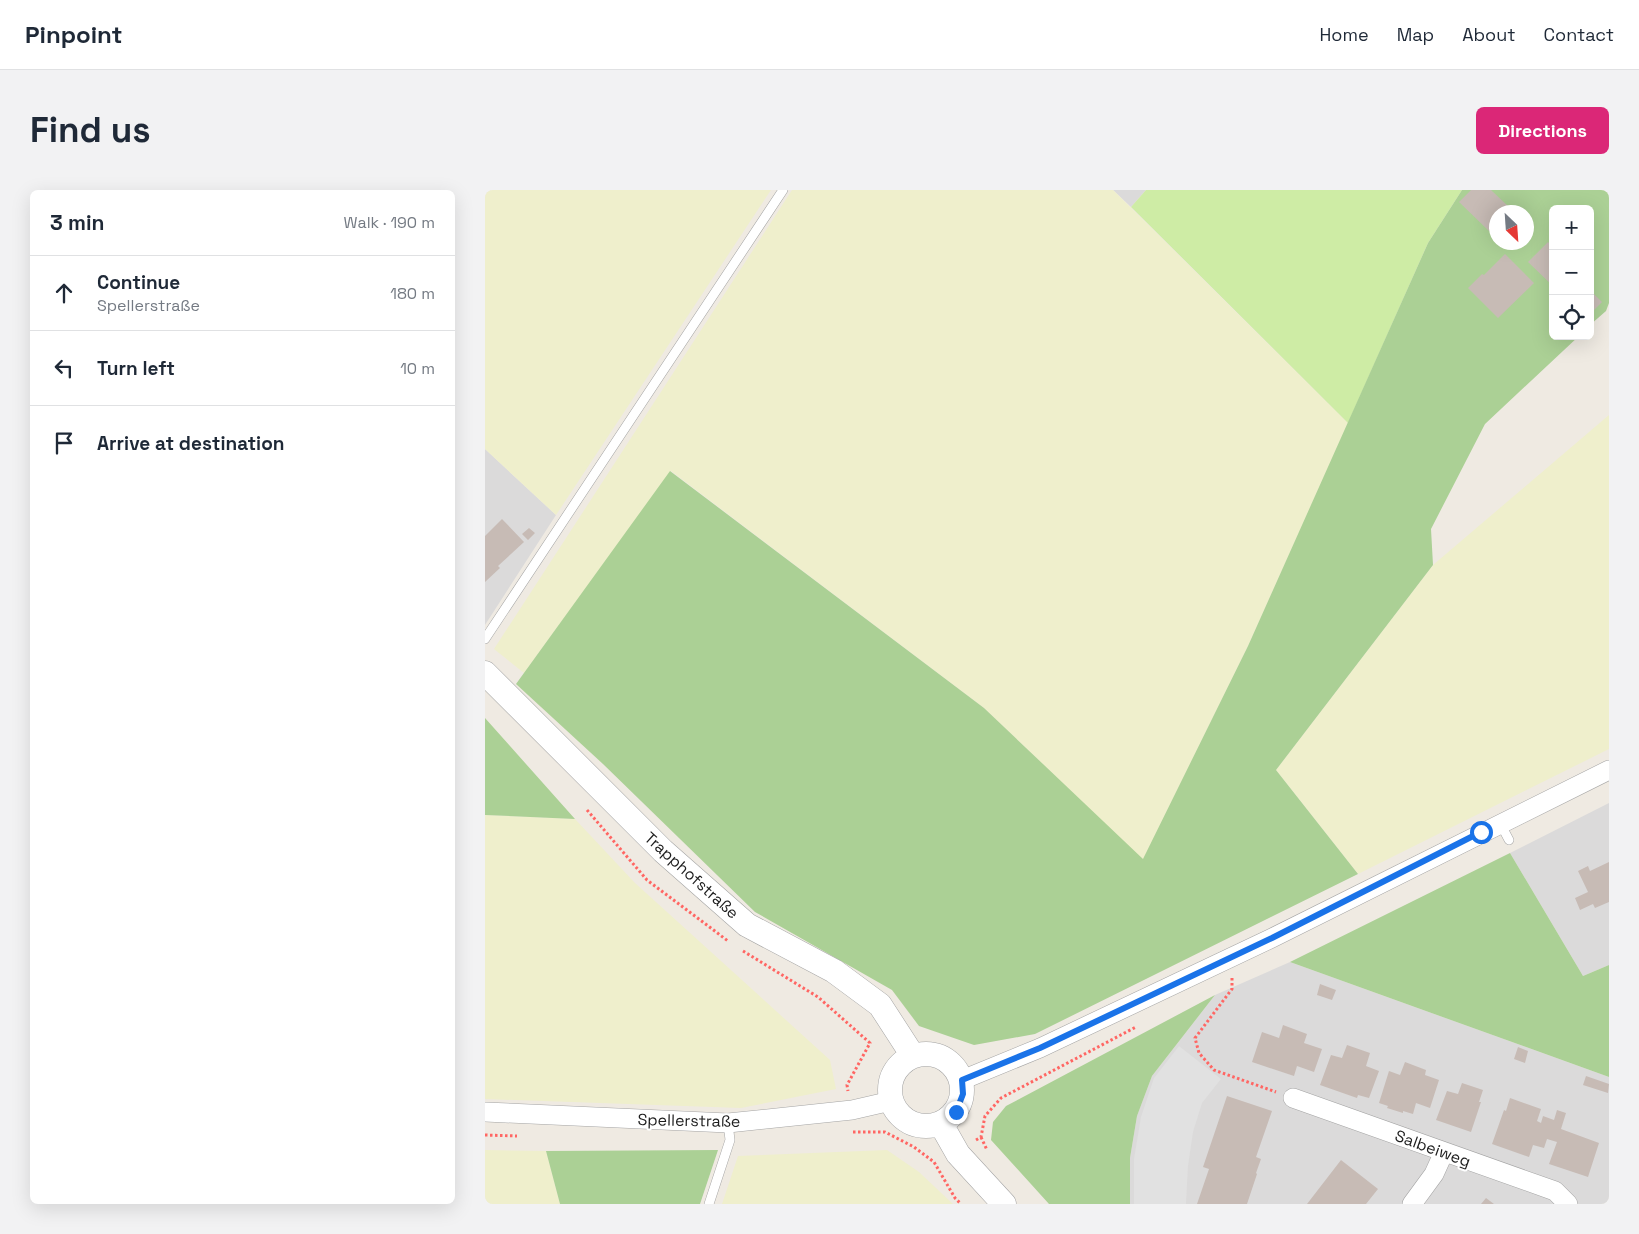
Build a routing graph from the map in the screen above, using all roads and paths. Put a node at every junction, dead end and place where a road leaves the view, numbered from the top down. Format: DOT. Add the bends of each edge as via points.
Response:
graph roads {
  1 [pos="783,190"];
  2 [pos="485,640"];
  3 [pos="485,673"];
  4 [pos="1609,770"];
  5 [pos="1500,823"];
  6 [pos="1509,840"];
  7 [pos="1232,977"];
  8 [pos="913,1056"];
  9 [pos="962,1080"];
  10 [pos="1293,1098"];
  11 [pos="891,1101"];
  12 [pos="485,1112"];
  13 [pos="728,1123"];
  14 [pos="941,1124"];
  15 [pos="1444,1152"];
  16 [pos="934,1162"];
  17 [pos="709,1204"];
  18 [pos="961,1204"];
  19 [pos="1003,1204"];
  20 [pos="1412,1204"];
  21 [pos="1569,1204"];
  1 -- 2 [label="lane"];
  3 -- 8 [label="street, Trapphofstraße" via="663,851 747,925 834,971 880,1005"];
  4 -- 5 [label="street"];
  5 -- 6 [label="lane"];
  5 -- 9 [label="street" via="1209,968 1040,1048"];
  7 -- 10 [label="path" via="1232,989 1195,1038 1199,1053 1214,1070"];
  8 -- 9 [label="street" via="931,1053 950,1061"];
  8 -- 11 [label="street" via="896,1069 889,1089"];
  9 -- 14 [label="street" via="963,1094 956,1112"];
  10 -- 15 [label="street, Salbeiweg"];
  11 -- 13 [label="street, Spellerstraße" via="852,1110"];
  11 -- 14 [label="street" via="901,1118 914,1124"];
  12 -- 13 [label="street, Spellerstraße"];
  13 -- 17 [label="lane" via="730,1140"];
  14 -- 19 [label="street" via="958,1154"];
  15 -- 20 [label="street" via="1434,1174"];
  15 -- 21 [label="street, Salbeiweg" via="1555,1191"];
  16 -- 18 [label="path"];
}
